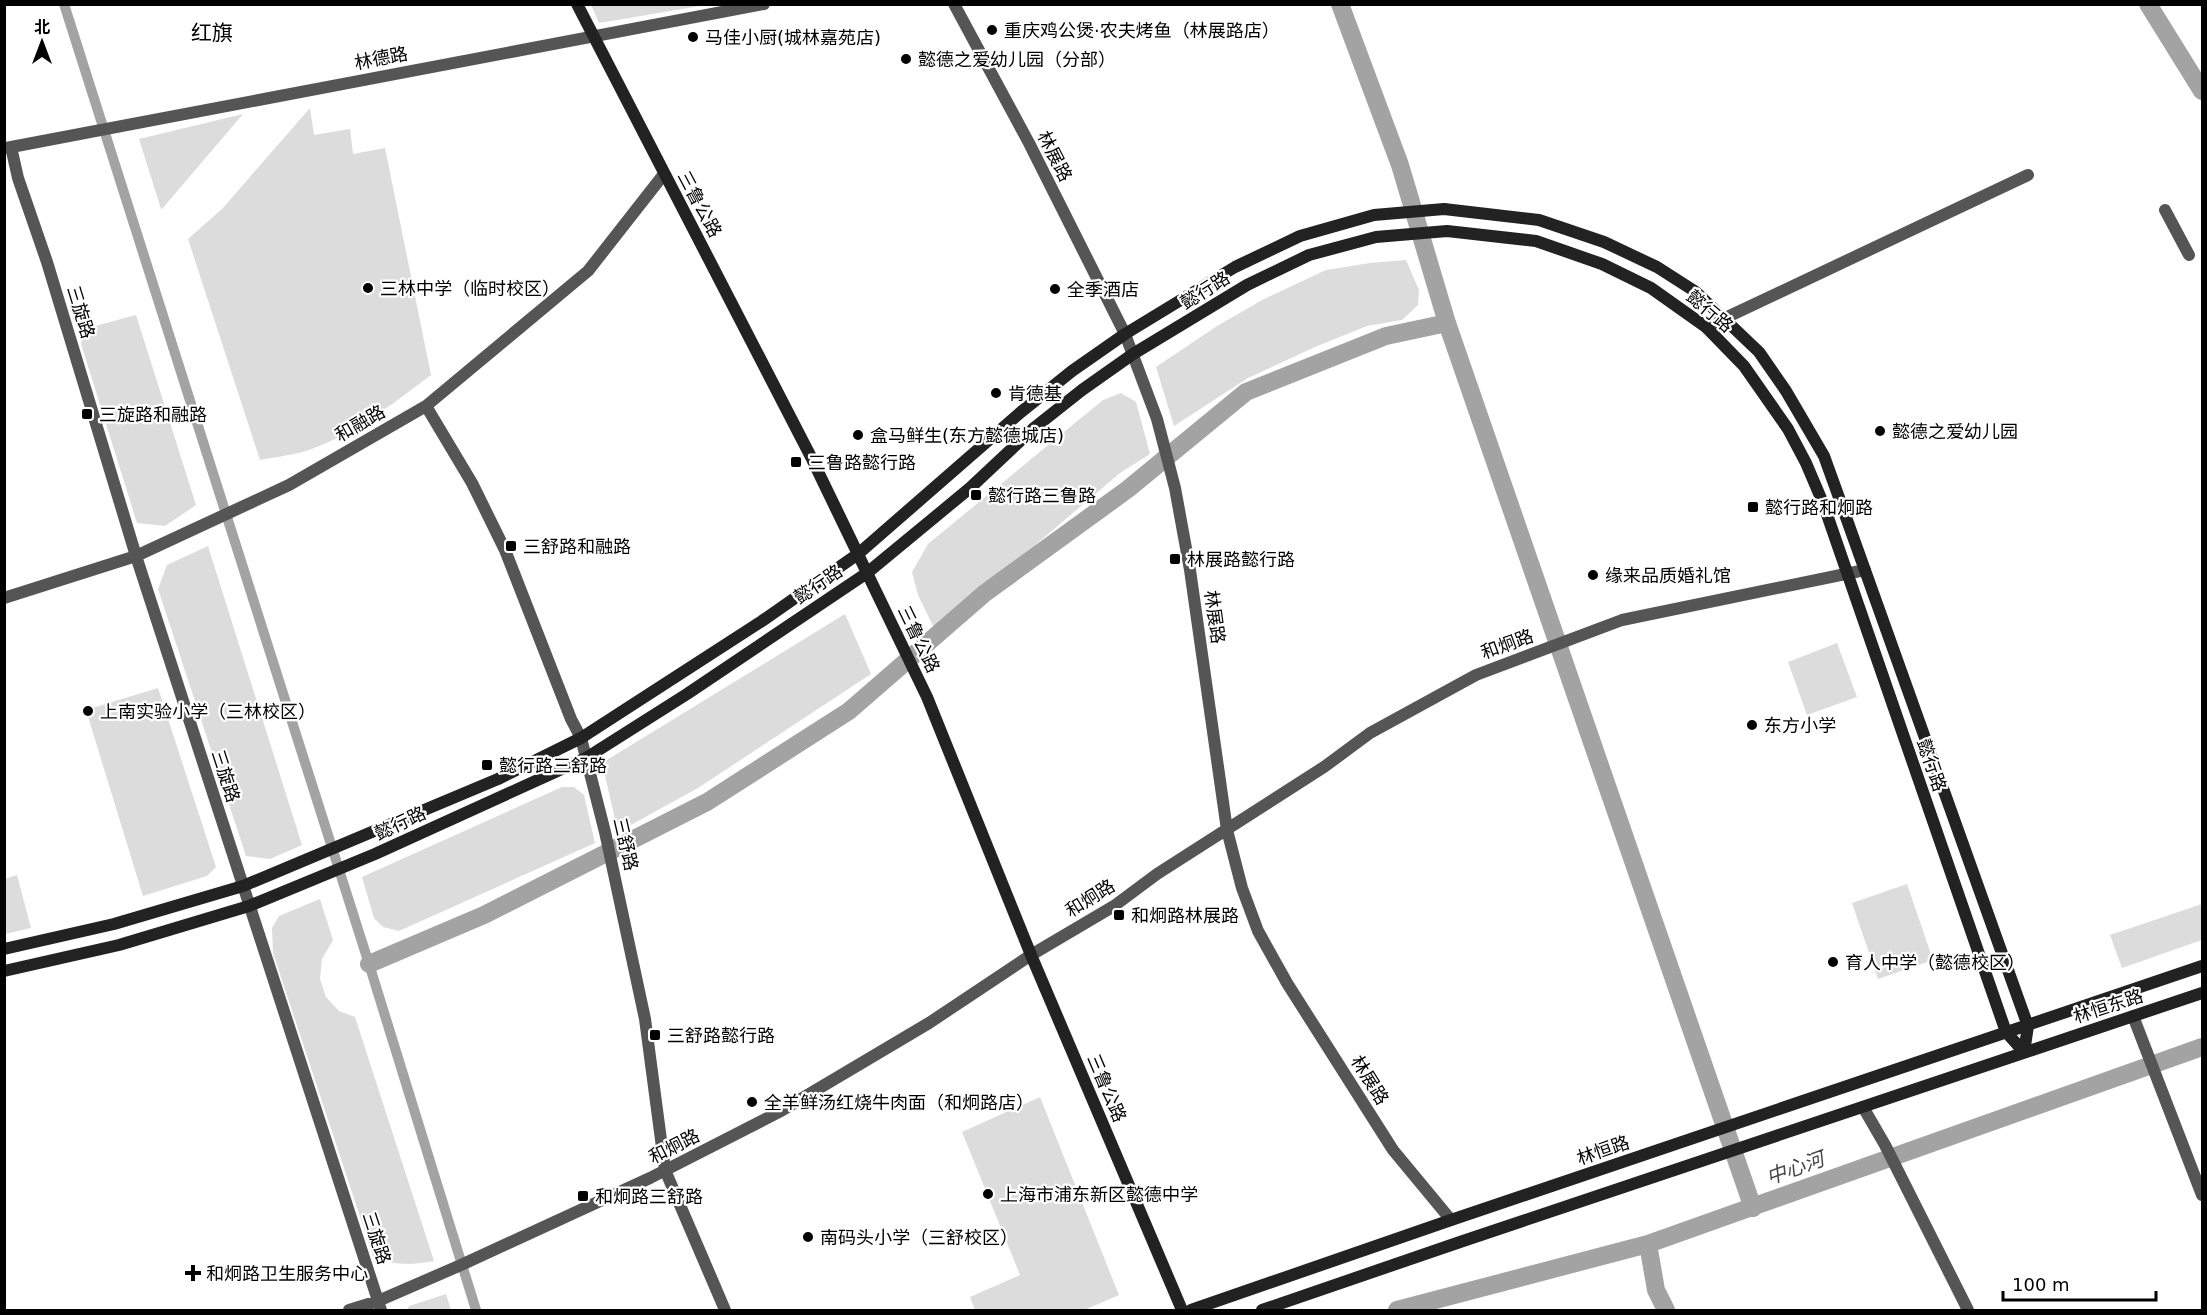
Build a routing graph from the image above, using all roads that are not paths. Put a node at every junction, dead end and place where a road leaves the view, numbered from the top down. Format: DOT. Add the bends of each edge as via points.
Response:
graph roads {
  1 [pos="577,4"];
  2 [pos="764,4"];
  3 [pos="954,4"];
  4 [pos="594,37"];
  5 [pos="8,148"];
  6 [pos="664,174"];
  7 [pos="2028,175"];
  8 [pos="2165,210"];
  9 [pos="2189,255"];
  10 [pos="1724,316"];
  11 [pos="1706,327"];
  12 [pos="1125,334"];
  13 [pos="1134,354"];
  14 [pos="426,406"];
  15 [pos="858,554"];
  16 [pos="136,556"];
  17 [pos="1865,570"];
  18 [pos="867,573"];
  19 [pos="1846,574"];
  20 [pos="4,598"];
  21 [pos="581,738"];
  22 [pos="586,758"];
  23 [pos="1227,830"];
  24 [pos="243,886"];
  25 [pos="249,906"];
  26 [pos="4,949"];
  27 [pos="1031,955"];
  28 [pos="2202,966"];
  29 [pos="4,970"];
  30 [pos="2202,993"];
  31 [pos="2133,1016"];
  32 [pos="2028,1026"];
  33 [pos="2006,1032"];
  34 [pos="2024,1052"];
  35 [pos="1863,1107"];
  36 [pos="665,1170"];
  37 [pos="2202,1195"];
  38 [pos="1451,1220"];
  39 [pos="380,1306"];
  40 [pos="349,1311"];
  41 [pos="725,1311"];
  42 [pos="1182,1311"];
  43 [pos="1191,1311"];
  44 [pos="1262,1311"];
  45 [pos="1968,1311"];
  1 -- 4 [label="street, 三鲁公路"];
  2 -- 4 [label="street, 林德路"];
  3 -- 12 [label="street, 林展路"];
  4 -- 5 [label="street, 林德路"];
  4 -- 6 [label="street, 三鲁公路"];
  5 -- 16 [label="street, 三旋路" via="47,262"];
  6 -- 14 [label="street, 和融路" via="588,271"];
  6 -- 15 [label="street, 三鲁公路"];
  7 -- 10 [label="street"];
  8 -- 9 [label="street"];
  10 -- 11 [label="street"];
  10 -- 12 [label="street, 懿行路" via="1658,267 1604,242 1539,220 1444,209 1374,215 1300,236 1234,267"];
  10 -- 17 [label="street, 懿行路" via="1759,352 1824,456"];
  11 -- 13 [label="street, 懿行路" via="1651,288 1602,264 1536,242 1447,231 1377,237 1309,255 1246,285"];
  11 -- 19 [label="street, 懿行路" via="1744,366 1788,429 1823,503"];
  12 -- 13 [label="street, 林展路"];
  12 -- 15 [label="street, 懿行路" via="1022,412"];
  13 -- 18 [label="street, 懿行路" via="1034,428"];
  13 -- 23 [label="street, 林展路" via="1157,418 1175,488"];
  14 -- 16 [label="street, 和融路" via="289,485"];
  14 -- 21 [label="street, 三舒路" via="472,483 505,550"];
  15 -- 18 [label="street, 三鲁公路"];
  15 -- 21 [label="street, 懿行路"];
  16 -- 20 [label="street, 和融路"];
  16 -- 24 [label="street, 三旋路"];
  17 -- 19 [label="street, 和炯路"];
  17 -- 32 [label="street, 懿行路"];
  18 -- 22 [label="street, 懿行路"];
  18 -- 27 [label="street, 三鲁公路" via="931,706"];
  19 -- 23 [label="street, 和炯路" via="1622,620 1476,675 1370,733"];
  19 -- 33 [label="street, 懿行路"];
  21 -- 22 [label="street, 三舒路"];
  21 -- 24 [label="street, 懿行路" via="498,779"];
  22 -- 25 [label="street, 懿行路" via="375,854"];
  22 -- 36 [label="street, 三舒路" via="648,1036"];
  23 -- 27 [label="street, 和炯路" via="1114,906"];
  23 -- 38 [label="street, 林展路" via="1258,931 1287,983 1393,1150"];
  24 -- 25 [label="street, 三旋路"];
  24 -- 26 [label="street, 懿行路" via="114,924"];
  25 -- 29 [label="street, 懿行路" via="119,945"];
  25 -- 39 [label="street, 三旋路"];
  27 -- 36 [label="street, 和炯路" via="930,1023 779,1112"];
  27 -- 42 [label="street, 三鲁公路"];
  28 -- 32 [label="street, 林恒东路"];
  30 -- 31 [label="street, 林恒东路"];
  31 -- 34 [label="street, 林恒东路"];
  31 -- 37 [label="street"];
  32 -- 33 [label="street, 林恒路"];
  32 -- 34 [label="street, 懿行路"];
  33 -- 34 [label="street, 懿行路"];
  33 -- 38 [label="street, 林恒路"];
  34 -- 35 [label="street"];
  35 -- 44 [label="street"];
  35 -- 45 [label="street"];
  36 -- 39 [label="street, 和炯路"];
  36 -- 41 [label="street, 三舒路"];
  38 -- 43 [label="street, 林恒路"];
  39 -- 40 [label="street, 和炯路"];
}
